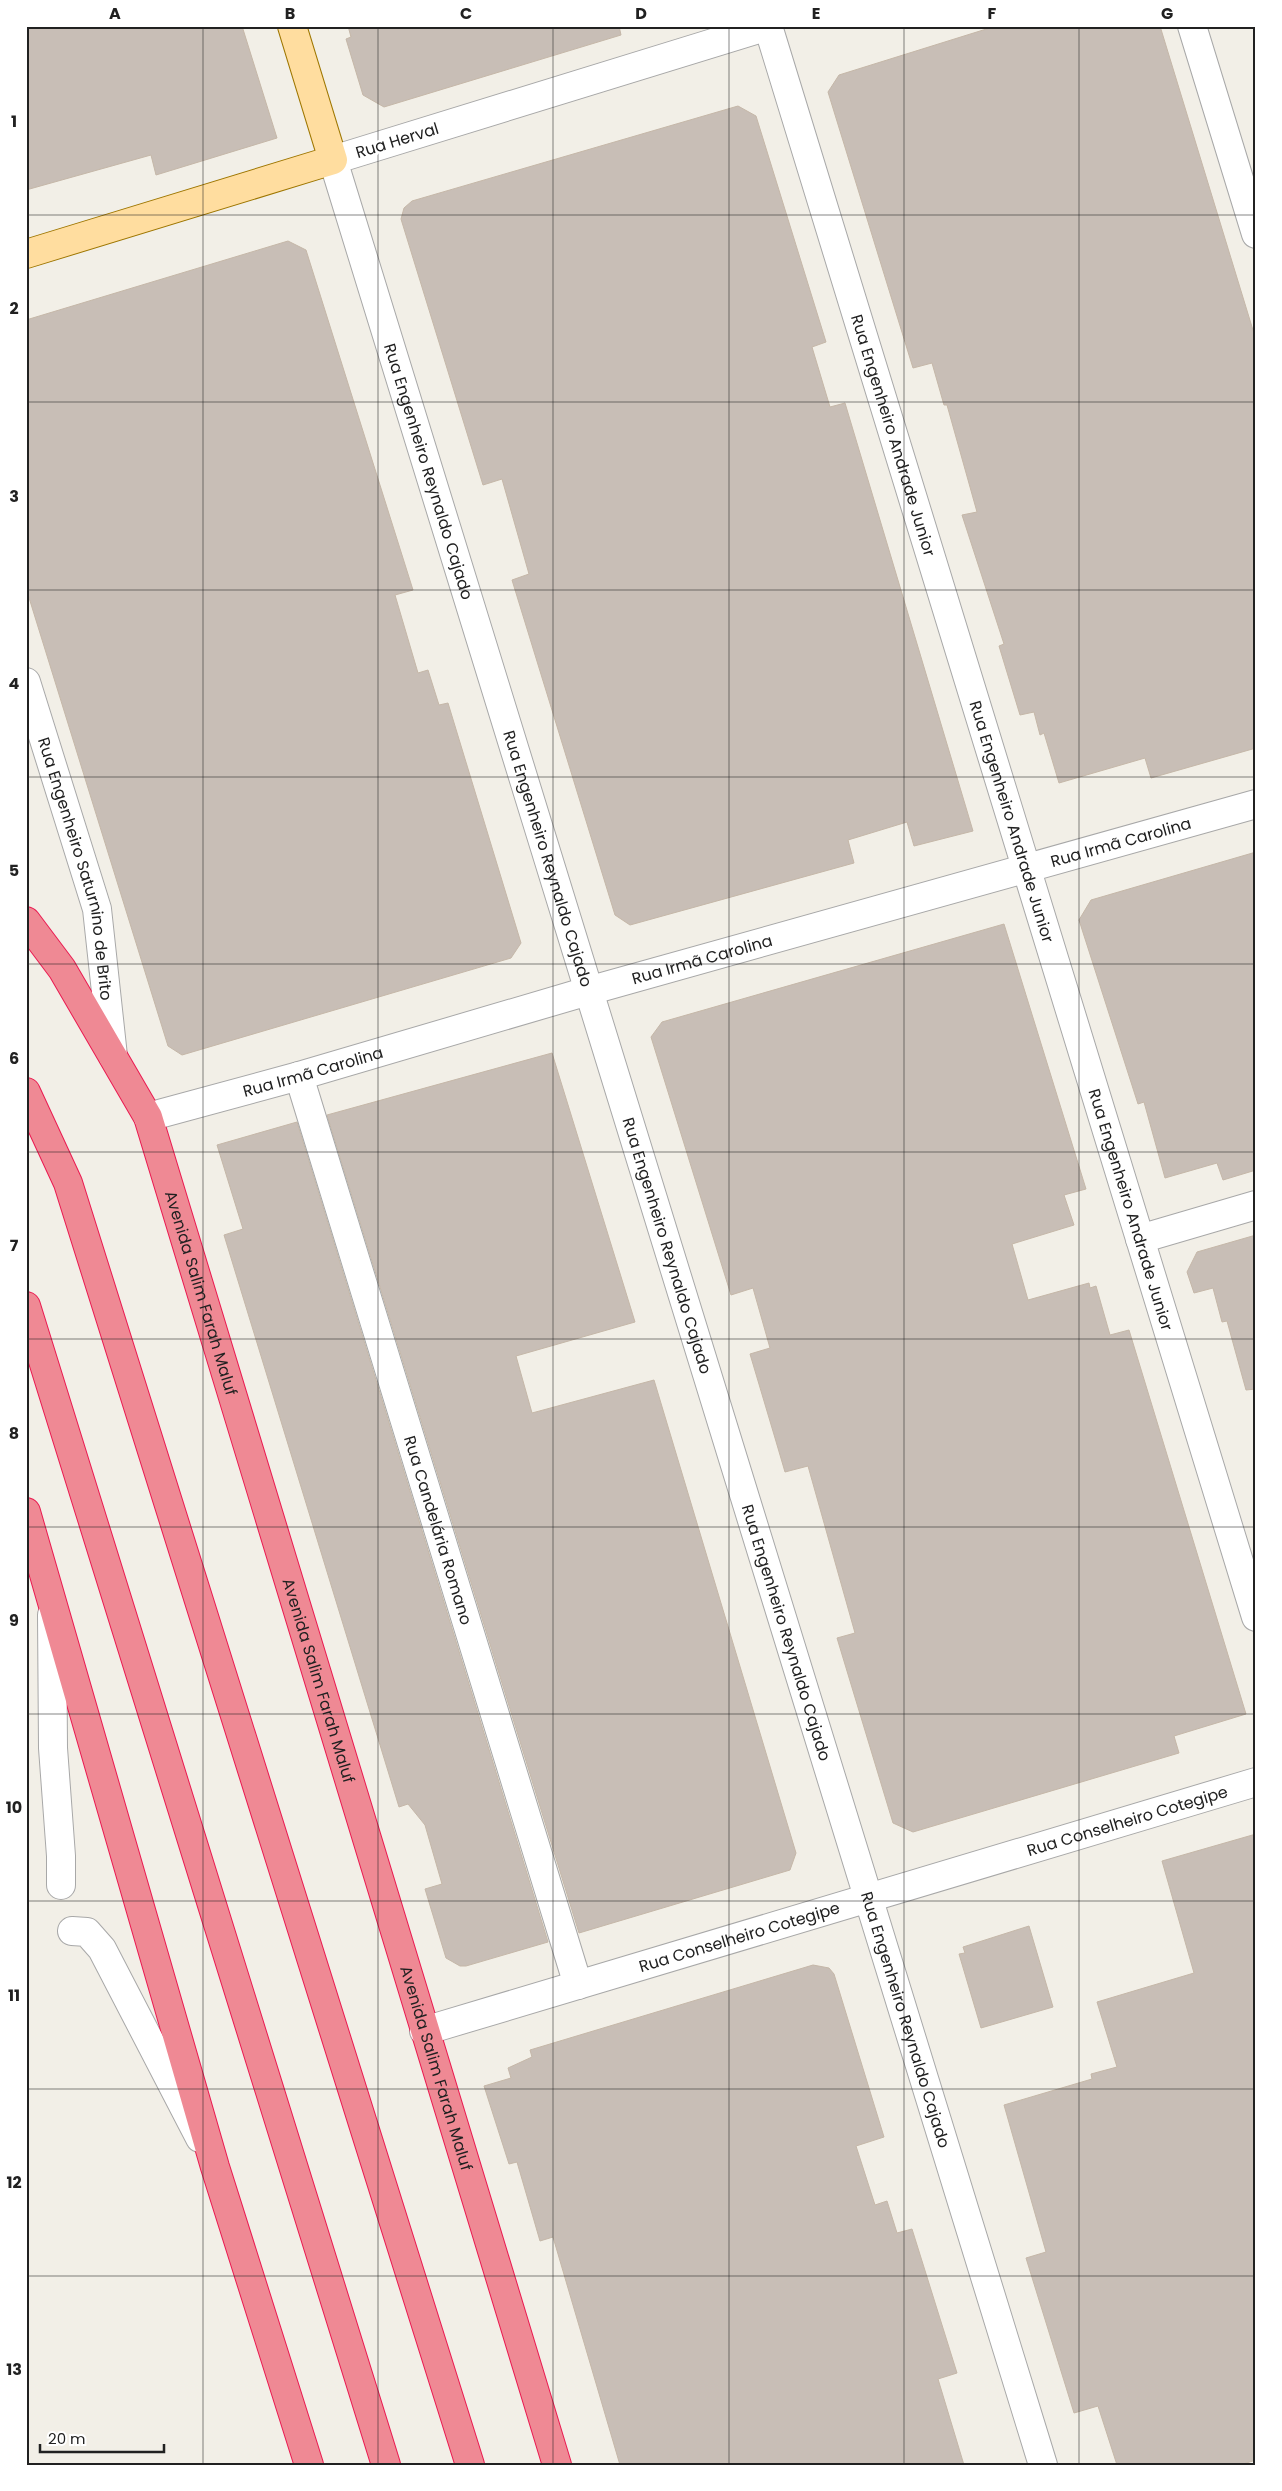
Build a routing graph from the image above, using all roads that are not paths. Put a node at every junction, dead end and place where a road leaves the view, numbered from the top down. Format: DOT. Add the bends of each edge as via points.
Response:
graph roads {
  1 [pos="292,26"];
  2 [pos="768,26"];
  3 [pos="1192,26"];
  4 [pos="333,160"];
  5 [pos="1256,234"];
  6 [pos="26,254"];
  7 [pos="26,682"];
  8 [pos="1256,804"];
  9 [pos="1026,868"];
  10 [pos="26,921"];
  11 [pos="588,991"];
  12 [pos="113,1056"];
  13 [pos="299,1076"];
  14 [pos="26,1092"];
  15 [pos="148,1116"];
  16 [pos="1256,1205"];
  17 [pos="1140,1239"];
  18 [pos="26,1306"];
  19 [pos="26,1512"];
  20 [pos="52,1601"];
  21 [pos="1256,1617"];
  22 [pos="1256,1782"];
  23 [pos="61,1885"];
  24 [pos="868,1898"];
  25 [pos="72,1931"];
  26 [pos="578,1985"];
  27 [pos="424,2031"];
  28 [pos="215,2167"];
  29 [pos="309,2465"];
  30 [pos="386,2465"];
  31 [pos="470,2465"];
  32 [pos="557,2465"];
  33 [pos="1043,2465"];
  1 -- 4 [label="main road, Rua Engenheiro Reynaldo Cajado"];
  2 -- 4 [label="street, Rua Herval"];
  2 -- 9 [label="street, Rua Engenheiro Andrade Junior"];
  3 -- 5 [label="street"];
  4 -- 6 [label="main road, Rua Herval"];
  4 -- 11 [label="street, Rua Engenheiro Reynaldo Cajado"];
  7 -- 12 [label="street, Rua Engenheiro Saturnino de Brito" via="97,909"];
  8 -- 9 [label="street, Rua Irmã Carolina"];
  9 -- 11 [label="street, Rua Irmã Carolina"];
  9 -- 17 [label="street, Rua Engenheiro Andrade Junior"];
  10 -- 12 [label="highway, Avenida Salim Farah Maluf" via="62,969"];
  11 -- 13 [label="street, Rua Irmã Carolina"];
  11 -- 24 [label="street, Rua Engenheiro Reynaldo Cajado"];
  12 -- 15 [label="highway, Avenida Salim Farah Maluf"];
  13 -- 15 [label="street, Rua Irmã Carolina"];
  13 -- 26 [label="street, Rua Candelária Romano"];
  14 -- 31 [label="highway" via="68,1183"];
  15 -- 27 [label="highway, Avenida Salim Farah Maluf"];
  16 -- 17 [label="street"];
  17 -- 21 [label="street, Rua Engenheiro Andrade Junior"];
  18 -- 30 [label="highway"];
  19 -- 20 [label="highway"];
  20 -- 23 [label="street" via="52,1748"];
  20 -- 28 [label="highway"];
  22 -- 24 [label="street, Rua Conselheiro Cotegipe"];
  24 -- 26 [label="street, Rua Conselheiro Cotegipe"];
  24 -- 33 [label="street, Rua Engenheiro Reynaldo Cajado"];
  25 -- 28 [label="street" via="87,1932 102,1949"];
  26 -- 27 [label="street, Rua Conselheiro Cotegipe"];
  27 -- 32 [label="highway, Avenida Salim Farah Maluf"];
  28 -- 29 [label="highway"];
}
